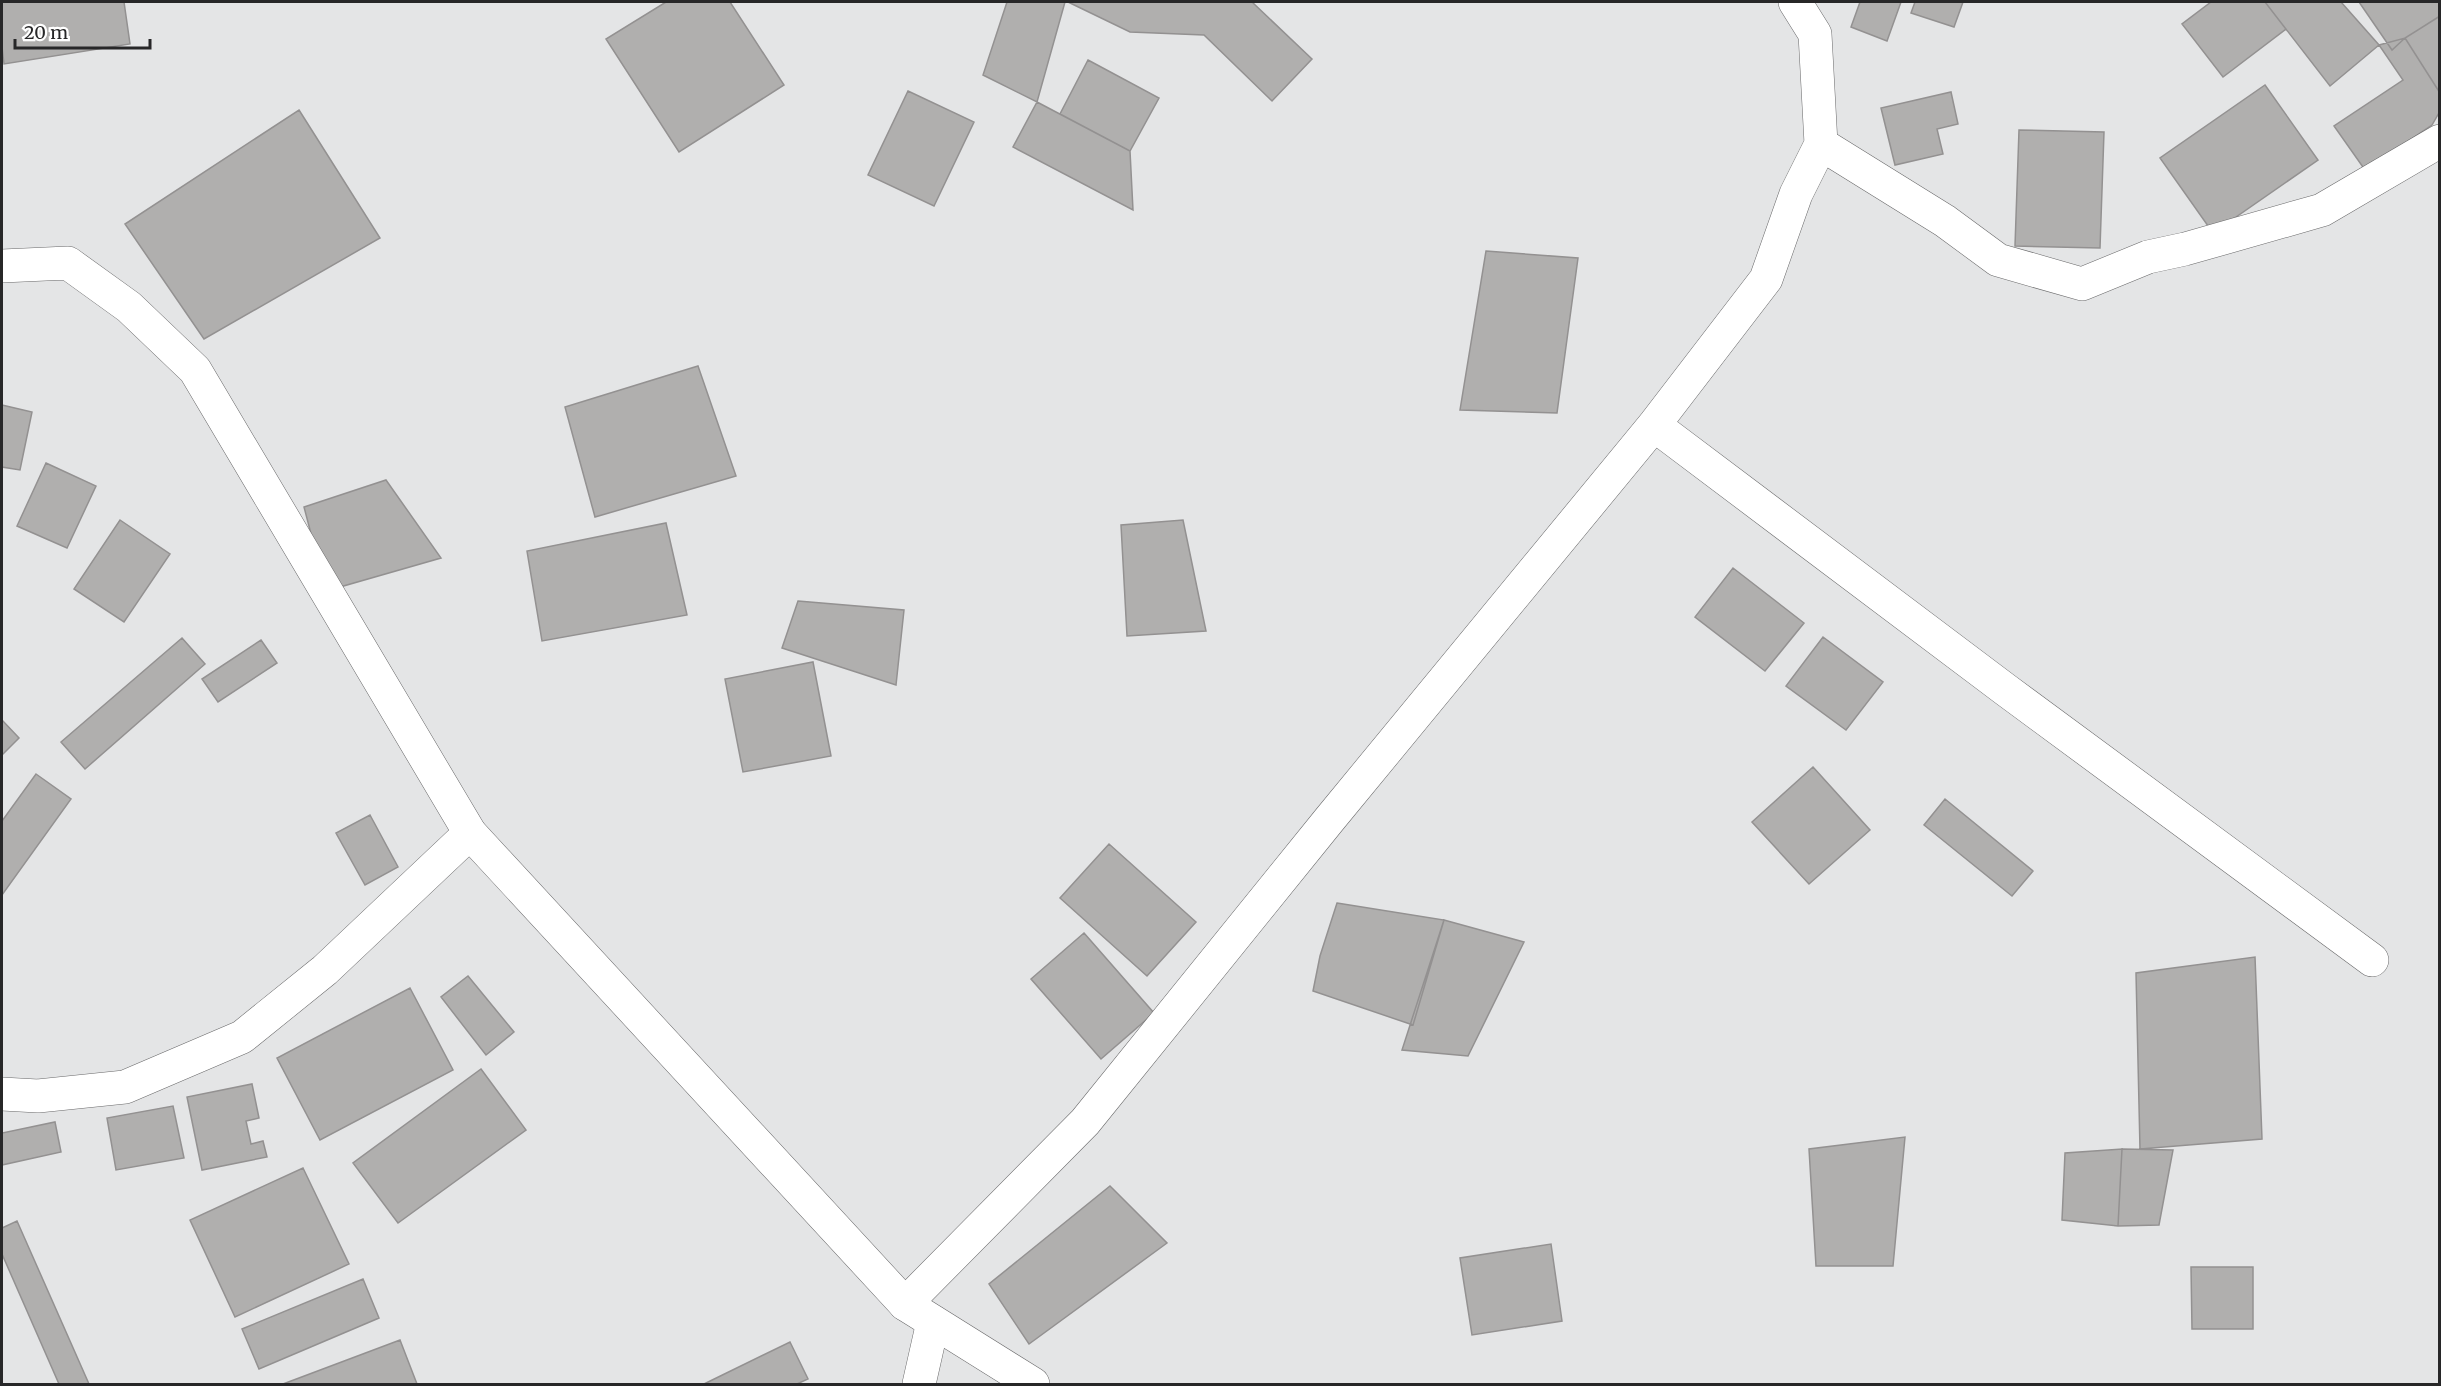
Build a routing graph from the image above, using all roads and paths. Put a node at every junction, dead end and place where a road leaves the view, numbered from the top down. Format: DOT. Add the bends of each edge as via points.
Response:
graph roads {
  1 [pos="1795,2"];
  2 [pos="2439,141"];
  3 [pos="1821,144"];
  4 [pos="2,266"];
  5 [pos="1654,425"];
  6 [pos="470,833"];
  7 [pos="2372,960"];
  8 [pos="2,1094"];
  9 [pos="905,1304"];
  10 [pos="933,1322"];
  11 [pos="918,1384"];
  12 [pos="1033,1384"];
  1 -- 3 [label="street" via="1815,34"];
  2 -- 3 [label="street" via="2322,210 2148,257 2082,284 1998,261 1945,221"];
  3 -- 5 [label="street" via="1796,194 1766,279"];
  4 -- 6 [label="street" via="68,263 129,307 195,370"];
  5 -- 7 [label="street"];
  5 -- 9 [label="street" via="1085,1122"];
  6 -- 8 [label="street" via="325,970 242,1037 125,1087 38,1096"];
  6 -- 9 [label="street"];
  9 -- 10 [label="street"];
  10 -- 11 [label="street"];
  10 -- 12 [label="street"];
}
